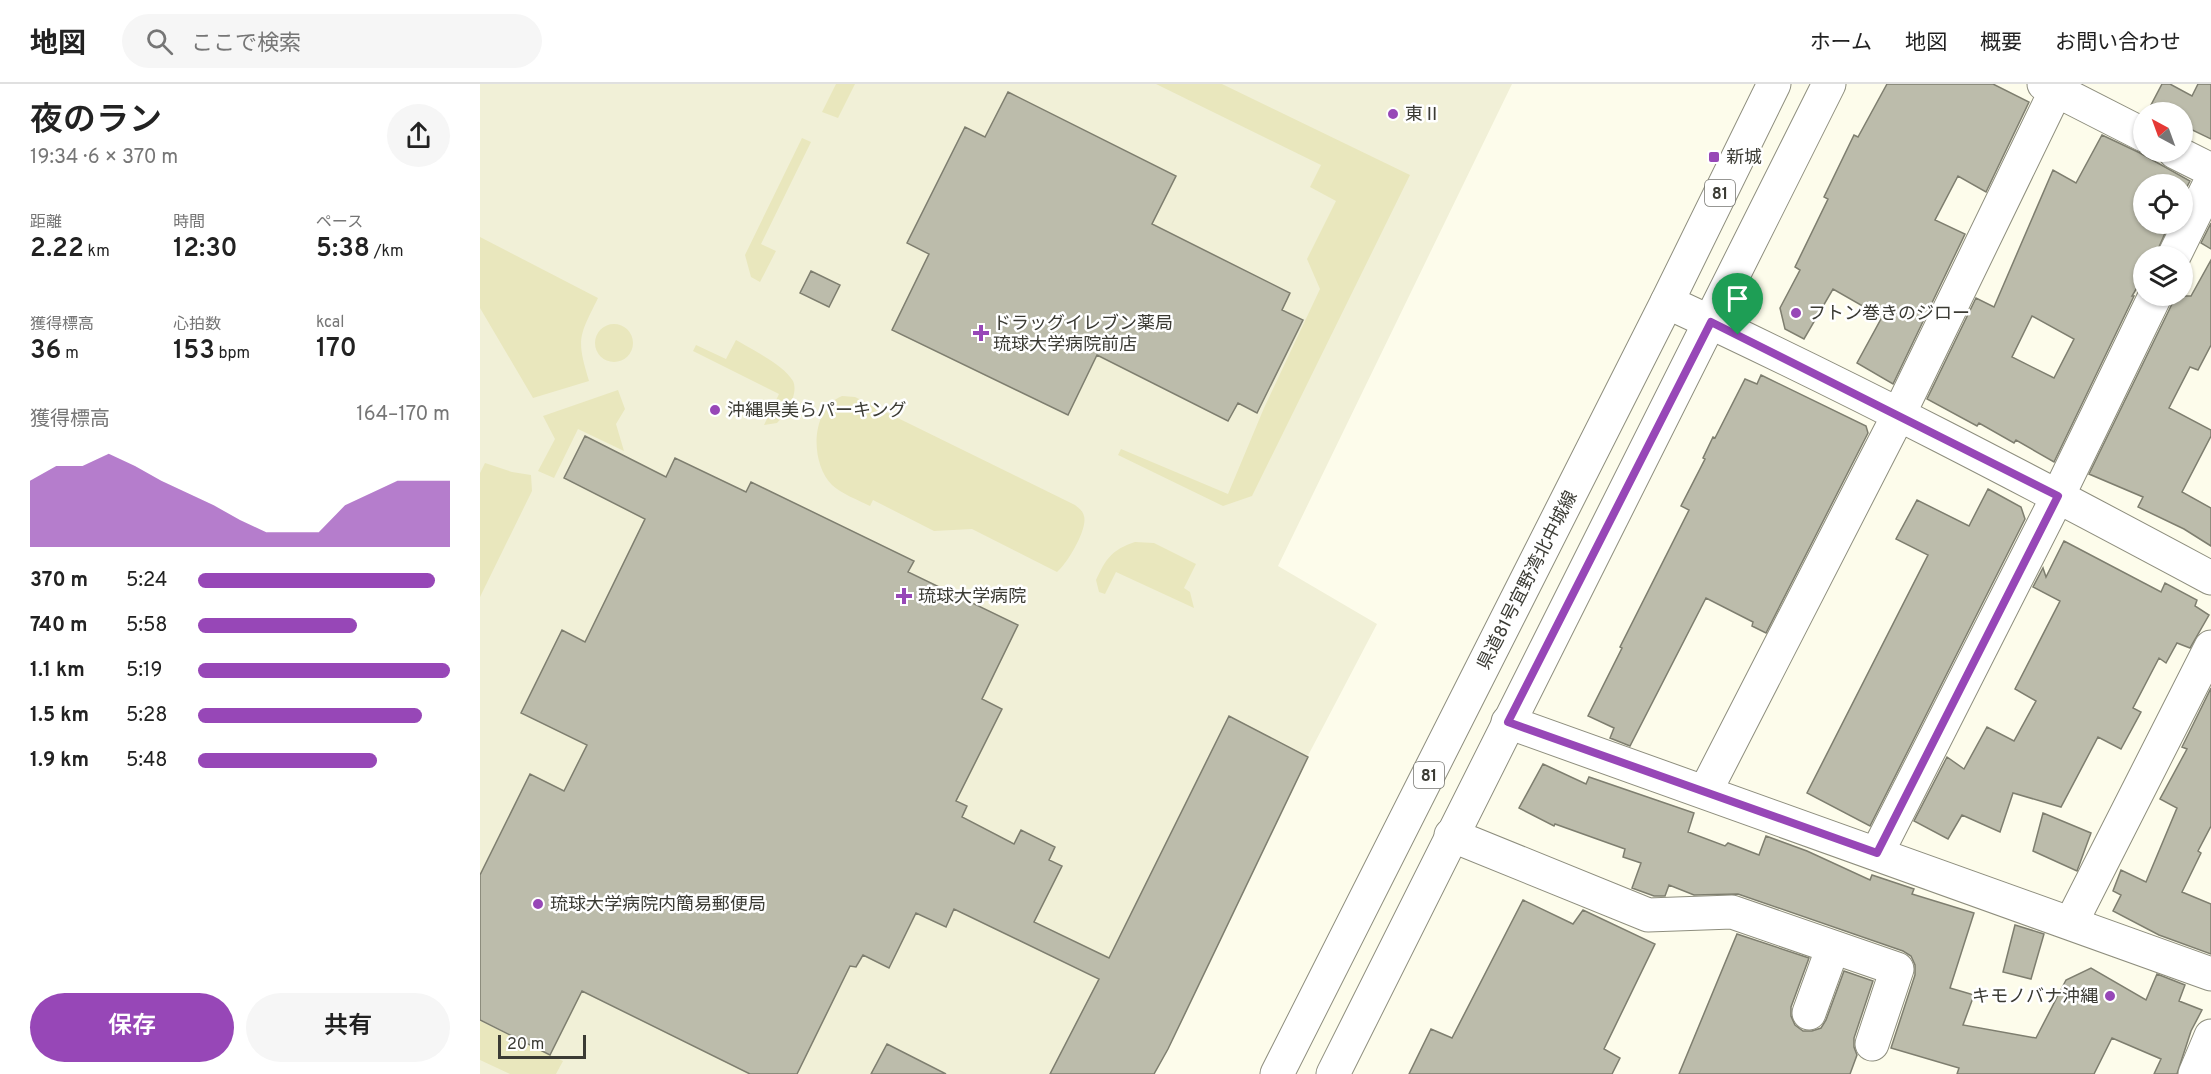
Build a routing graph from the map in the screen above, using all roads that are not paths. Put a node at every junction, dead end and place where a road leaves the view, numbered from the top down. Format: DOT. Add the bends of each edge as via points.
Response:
graph roads {
  1 [pos="1774,84"];
  2 [pos="1829,84"];
  3 [pos="2053,86"];
  4 [pos="2133,129"];
  5 [pos="2193,161"];
  6 [pos="2211,170"];
  7 [pos="2211,181"];
  8 [pos="2179,246"];
  9 [pos="1666,302"];
  10 [pos="2150,306"];
  11 [pos="1711,322"];
  12 [pos="1898,416"];
  13 [pos="2058,496"];
  14 [pos="2211,578"];
  15 [pos="2211,647"];
  16 [pos="1508,722"];
  17 [pos="1705,792"];
  18 [pos="1451,835"];
  19 [pos="1877,853"];
  20 [pos="2071,923"];
  21 [pos="1833,947"];
  22 [pos="2211,974"];
  23 [pos="1809,1013"];
  24 [pos="2211,1036"];
  25 [pos="1872,1044"];
  26 [pos="1277,1074"];
  27 [pos="1333,1074"];
  28 [pos="2195,1074"];
  1 -- 9 [label="street, 県道81号宜野湾北中城線 / 81"];
  2 -- 11 [label="street"];
  3 -- 4 [label="street"];
  3 -- 12 [label="street"];
  5 -- 6 [label="street"];
  7 -- 8 [label="street"];
  9 -- 11 [label="street"];
  9 -- 26 [label="street, 県道81号宜野湾北中城線 / 81"];
  10 -- 13 [label="street"];
  11 -- 12 [label="street"];
  11 -- 16 [label="street"];
  12 -- 13 [label="street"];
  12 -- 17 [label="street"];
  13 -- 14 [label="street"];
  13 -- 19 [label="street"];
  15 -- 20 [label="street"];
  16 -- 17 [label="street"];
  16 -- 18 [label="street"];
  17 -- 19 [label="street"];
  18 -- 21 [label="street" via="1648,915 1731,912"];
  18 -- 27 [label="street"];
  19 -- 20 [label="street"];
  20 -- 22 [label="street"];
  21 -- 23 [label="street"];
  21 -- 25 [label="street" via="1898,969"];
  24 -- 28 [label="street"];
}
